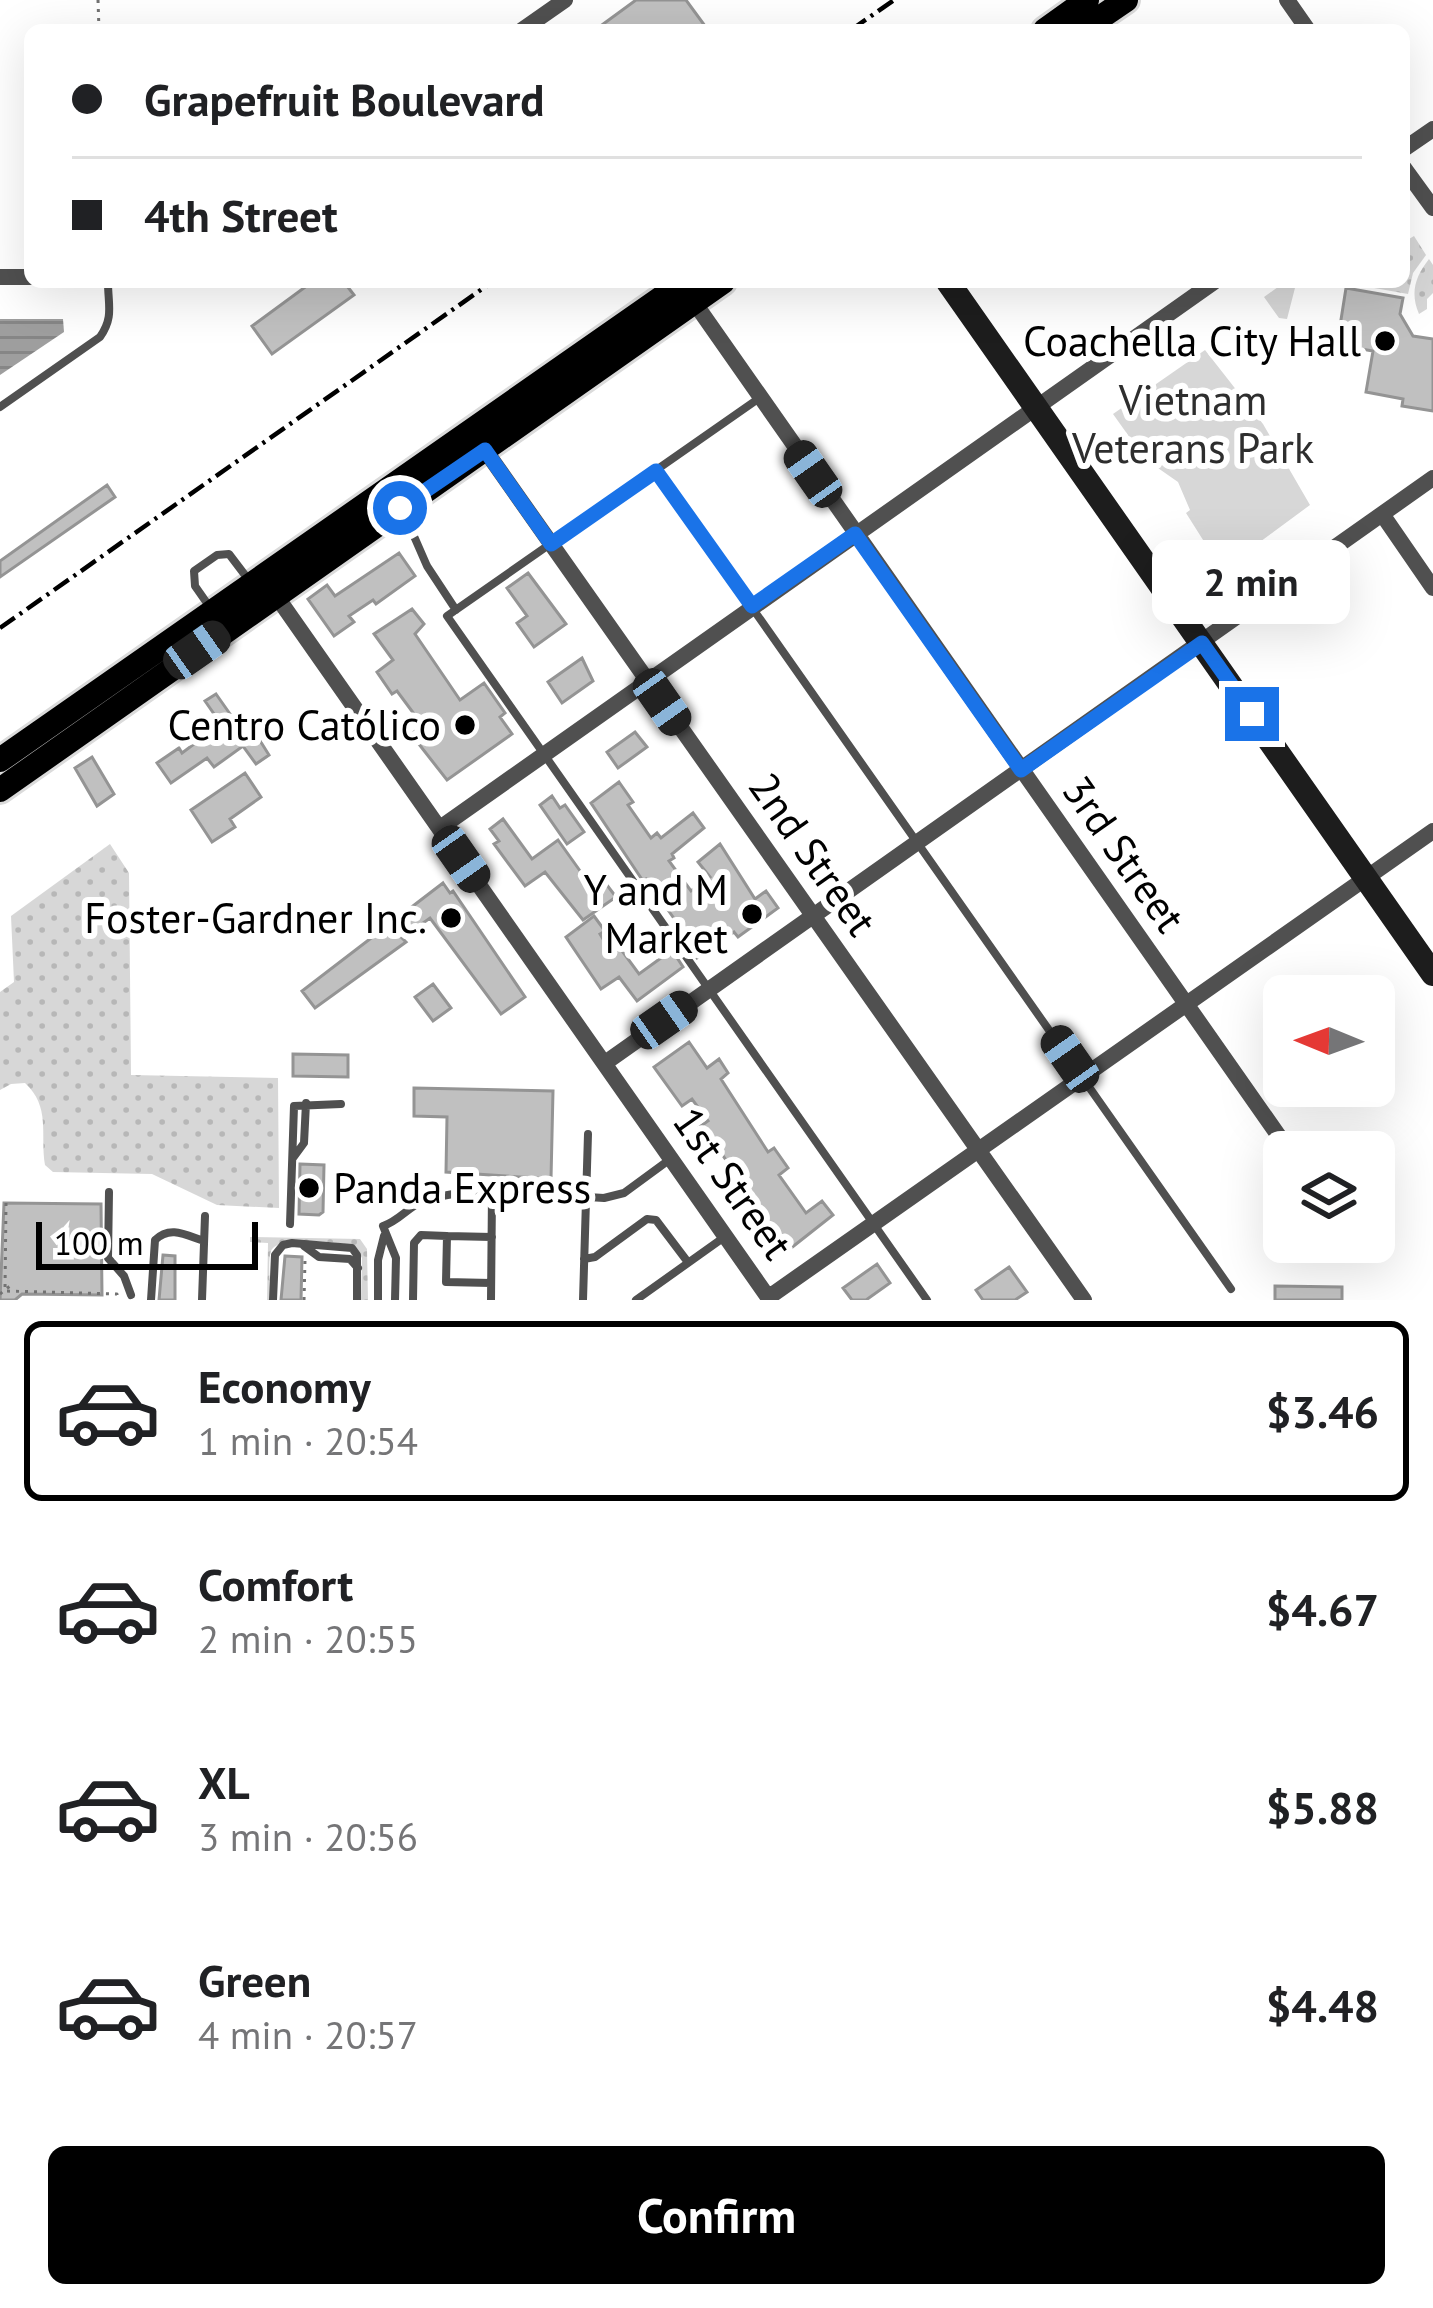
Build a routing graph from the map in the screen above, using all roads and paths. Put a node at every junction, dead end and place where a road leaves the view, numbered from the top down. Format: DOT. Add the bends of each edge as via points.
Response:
graph roads {
  1 [pos="565,0"];
  2 [pos="1087,0"];
  3 [pos="1126,0"];
  4 [pos="531,24"];
  5 [pos="1053,24"];
  6 [pos="1091,24"];
  7 [pos="1410,176"];
  8 [pos="1433,208"];
  9 [pos="109,288"];
  10 [pos="952,288"];
  11 [pos="1205,288"];
  12 [pos="689,292"];
  13 [pos="760,398"];
  14 [pos="0,407"];
  15 [pos="1035,408"];
  16 [pos="485,450"];
  17 [pos="656,471"];
  18 [pos="1433,478"];
  19 [pos="400,508"];
  20 [pos="1382,514"];
  21 [pos="855,534"];
  22 [pos="551,544"];
  23 [pos="264,586"];
  24 [pos="1433,588"];
  25 [pos="1209,599"];
  26 [pos="752,606"];
  27 [pos="456,610"];
  28 [pos="213,612"];
  29 [pos="1196,616"];
  30 [pos="1202,643"];
  31 [pos="646,680"];
  32 [pos="544,754"];
  33 [pos="0,760"];
  34 [pos="1021,770"];
  35 [pos="0,790"];
  36 [pos="440,828"];
  37 [pos="1433,831"];
  38 [pos="917,842"];
  39 [pos="1366,879"];
  40 [pos="812,916"];
  41 [pos="1433,974"];
  42 [pos="709,988"];
  43 [pos="1187,1007"];
  44 [pos="604,1063"];
  45 [pos="1084,1079"];
  46 [pos="341,1104"];
  47 [pos="1275,1131"];
  48 [pos="589,1134"];
  49 [pos="978,1152"];
  50 [pos="672,1158"];
  51 [pos="109,1192"];
  52 [pos="492,1194"];
  53 [pos="586,1197"];
  54 [pos="6,1203"];
  55 [pos="205,1216"];
  56 [pos="290,1224"];
  57 [pos="874,1225"];
  58 [pos="385,1235"];
  59 [pos="727,1235"];
  60 [pos="447,1236"];
  61 [pos="492,1237"];
  62 [pos="204,1241"];
  63 [pos="305,1257"];
  64 [pos="584,1259"];
  65 [pos="687,1261"];
  66 [pos="491,1283"];
  67 [pos="10,1286"];
  68 [pos="1231,1288"];
  69 [pos="2,1292"];
  70 [pos="131,1295"];
  71 [pos="303,1297"];
  72 [pos="770,1299"];
  73 [pos="117,1300"];
  74 [pos="152,1300"];
  75 [pos="202,1300"];
  76 [pos="274,1300"];
  77 [pos="357,1300"];
  78 [pos="378,1300"];
  79 [pos="395,1300"];
  80 [pos="412,1300"];
  81 [pos="491,1300"];
  82 [pos="583,1300"];
  83 [pos="636,1300"];
  84 [pos="927,1300"];
  85 [pos="1084,1300"];
  1 -- 4 [label="street"];
  2 -- 5 [label="main road"];
  3 -- 6 [label="main road"];
  7 -- 8 [label="street"];
  9 -- 14 [label="lane" via="109,324 100,337"];
  10 -- 15 [label="street"];
  11 -- 15 [label="street"];
  12 -- 13 [label="street, 3rd Street"];
  12 -- 16 [label="main road"];
  12 -- 23 [label="main road"];
  13 -- 17 [label="lane"];
  13 -- 21 [label="street, 3rd Street"];
  15 -- 21 [label="street"];
  15 -- 30 [label="street"];
  16 -- 19 [label="main road"];
  16 -- 22 [label="street, 2nd Street"];
  17 -- 22 [label="lane"];
  17 -- 26 [label="lane"];
  18 -- 20 [label="street"];
  19 -- 23 [label="main road"];
  19 -- 27 [label="lane"];
  20 -- 24 [label="street"];
  20 -- 30 [label="street"];
  21 -- 26 [label="street"];
  21 -- 34 [label="street, 3rd Street"];
  22 -- 27 [label="lane"];
  22 -- 31 [label="street, 2nd Street"];
  23 -- 28 [label="main road"];
  23 -- 28 [label="lane" via="229,554 217,554 194,571"];
  23 -- 35 [label="main road"];
  23 -- 36 [label="street, 1st Street"];
  25 -- 29 [label="path"];
  26 -- 31 [label="street"];
  26 -- 38 [label="lane"];
  27 -- 32 [label="lane" via="447,616"];
  28 -- 33 [label="main road"];
  30 -- 34 [label="street"];
  30 -- 39 [label="street"];
  31 -- 32 [label="street"];
  31 -- 40 [label="street, 2nd Street"];
  32 -- 36 [label="street"];
  32 -- 42 [label="lane"];
  34 -- 38 [label="street"];
  34 -- 43 [label="street, 3rd Street"];
  36 -- 44 [label="street, 1st Street"];
  37 -- 39 [label="street"];
  38 -- 40 [label="street"];
  38 -- 45 [label="lane"];
  39 -- 41 [label="street"];
  39 -- 43 [label="street"];
  40 -- 42 [label="street"];
  40 -- 49 [label="street, 2nd Street"];
  42 -- 44 [label="street"];
  42 -- 57 [label="lane"];
  43 -- 45 [label="street"];
  43 -- 47 [label="street, 3rd Street"];
  44 -- 50 [label="street, 1st Street"];
  45 -- 49 [label="street"];
  45 -- 68 [label="lane"];
  46 -- 56 [label="lane" via="293,1108"];
  48 -- 53 [label="lane"];
  49 -- 57 [label="street"];
  49 -- 85 [label="street, 2nd Street"];
  50 -- 53 [label="lane" via="624,1193"];
  50 -- 59 [label="street, 1st Street"];
  51 -- 70 [label="lane" via="108,1258"];
  52 -- 53 [label="lane"];
  52 -- 58 [label="lane" via="417,1203 383,1226"];
  52 -- 61 [label="lane"];
  53 -- 64 [label="lane"];
  54 -- 69 [label="path"];
  55 -- 62 [label="lane"];
  57 -- 72 [label="street"];
  57 -- 84 [label="lane"];
  58 -- 78 [label="lane"];
  58 -- 79 [label="lane" via="396,1258"];
  59 -- 65 [label="lane"];
  59 -- 72 [label="street, 1st Street"];
  60 -- 61 [label="lane"];
  60 -- 66 [label="lane" via="446,1282"];
  60 -- 80 [label="lane" via="422,1235 414,1244"];
  61 -- 66 [label="lane"];
  62 -- 74 [label="lane" via="176,1231 155,1240"];
  62 -- 75 [label="lane"];
  63 -- 71 [label="path"];
  64 -- 65 [label="lane" via="647,1219"];
  64 -- 82 [label="lane"];
  65 -- 83 [label="lane"];
  66 -- 81 [label="lane"];
  67 -- 69 [label="path"];
  69 -- 73 [label="path"];
  76 -- 77 [label="lane" via="274,1255 303,1244 352,1248"];
}
